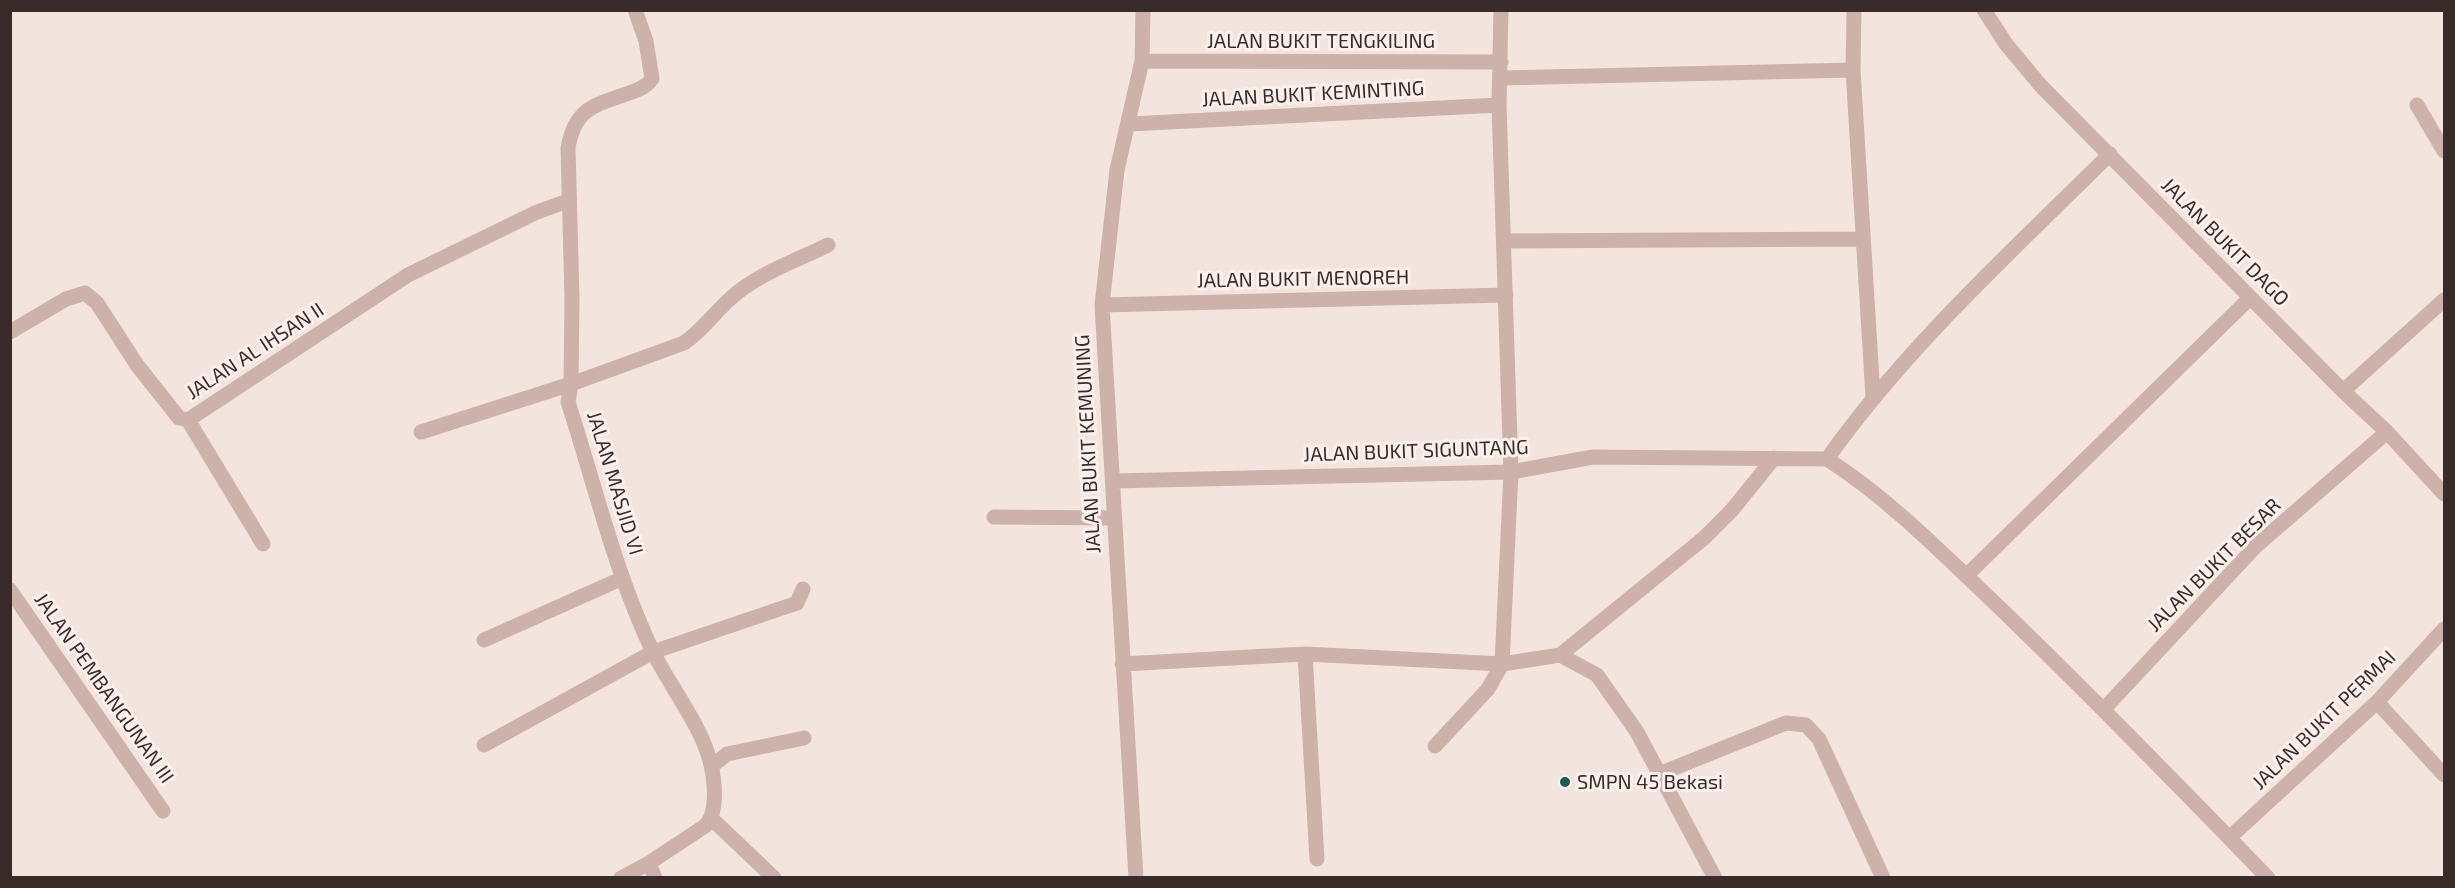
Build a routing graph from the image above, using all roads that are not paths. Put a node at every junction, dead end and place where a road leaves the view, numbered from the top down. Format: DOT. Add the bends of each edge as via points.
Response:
graph roads {
  1 [pos="635,10"];
  2 [pos="1143,10"];
  3 [pos="1501,10"];
  4 [pos="1854,10"];
  5 [pos="1984,10"];
  6 [pos="1142,61"];
  7 [pos="1501,62"];
  8 [pos="1852,70"];
  9 [pos="1500,78"];
  10 [pos="1499,105"];
  11 [pos="2417,105"];
  12 [pos="1130,124"];
  13 [pos="2445,151"];
  14 [pos="2110,154"];
  15 [pos="568,201"];
  16 [pos="1863,239"];
  17 [pos="1504,241"];
  18 [pos="828,245"];
  19 [pos="1506,295"];
  20 [pos="2250,298"];
  21 [pos="2445,300"];
  22 [pos="1102,305"];
  23 [pos="10,332"];
  24 [pos="571,384"];
  25 [pos="2343,391"];
  26 [pos="1873,397"];
  27 [pos="183,419"];
  28 [pos="421,432"];
  29 [pos="2387,432"];
  30 [pos="1774,458"];
  31 [pos="1827,459"];
  32 [pos="1511,472"];
  33 [pos="1113,481"];
  34 [pos="2445,495"];
  35 [pos="994,517"];
  36 [pos="1113,518"];
  37 [pos="263,544"];
  38 [pos="1966,576"];
  39 [pos="623,578"];
  40 [pos="803,589"];
  41 [pos="10,590"];
  42 [pos="2445,629"];
  43 [pos="484,640"];
  44 [pos="653,652"];
  45 [pos="1305,654"];
  46 [pos="1560,655"];
  47 [pos="1122,664"];
  48 [pos="1502,664"];
  49 [pos="2377,702"];
  50 [pos="2104,709"];
  51 [pos="804,738"];
  52 [pos="484,745"];
  53 [pos="1436,746"];
  54 [pos="712,766"];
  55 [pos="1659,774"];
  56 [pos="2445,775"];
  57 [pos="163,811"];
  58 [pos="712,819"];
  59 [pos="2229,838"];
  60 [pos="1317,859"];
  61 [pos="652,870"];
  62 [pos="621,878"];
  63 [pos="774,878"];
  64 [pos="1136,878"];
  65 [pos="1715,878"];
  66 [pos="1883,878"];
  67 [pos="2268,878"];
  1 -- 15 [label="street, JALAN MASJID VI" via="646,41 652,79 642,88 595,105 571,129"];
  2 -- 6 [label="street, JALAN BUKIT KEMUNING"];
  3 -- 7 [label="street"];
  4 -- 8 [label="street"];
  5 -- 14 [label="street, JALAN BUKIT DAGO" via="2041,86"];
  6 -- 7 [label="street, JALAN BUKIT TENGKILING"];
  6 -- 12 [label="street, JALAN BUKIT KEMUNING"];
  7 -- 9 [label="street"];
  8 -- 9 [label="street"];
  8 -- 16 [label="street"];
  9 -- 10 [label="street"];
  10 -- 12 [label="street, JALAN BUKIT KEMINTING"];
  10 -- 17 [label="street"];
  11 -- 13 [label="street"];
  12 -- 22 [label="street, JALAN BUKIT KEMUNING" via="1117,170"];
  14 -- 20 [label="street, JALAN BUKIT DAGO"];
  14 -- 26 [label="street"];
  15 -- 24 [label="street, JALAN MASJID VI"];
  15 -- 27 [label="street, JALAN AL IHSAN II" via="408,274"];
  16 -- 17 [label="street"];
  16 -- 26 [label="street"];
  17 -- 19 [label="street"];
  18 -- 24 [label="street" via="759,279 731,298 700,332 684,343"];
  19 -- 22 [label="street, JALAN BUKIT MENOREH"];
  19 -- 32 [label="street"];
  20 -- 25 [label="street, JALAN BUKIT DAGO"];
  20 -- 38 [label="street"];
  21 -- 25 [label="street"];
  22 -- 33 [label="street, JALAN BUKIT KEMUNING"];
  23 -- 27 [label="street, JALAN AL IHSAN II" via="66,299 85,293 97,303 137,365"];
  24 -- 28 [label="street"];
  24 -- 39 [label="street, JALAN MASJID VI" via="568,402"];
  25 -- 29 [label="street, JALAN BUKIT DAGO"];
  26 -- 31 [label="street"];
  27 -- 37 [label="street"];
  29 -- 34 [label="street, JALAN BUKIT DAGO"];
  29 -- 50 [label="street, JALAN BUKIT BESAR" via="2256,546"];
  30 -- 31 [label="street, JALAN BUKIT SIGUNTANG"];
  30 -- 32 [label="street, JALAN BUKIT SIGUNTANG" via="1593,456"];
  30 -- 46 [label="street" via="1704,538"];
  31 -- 38 [label="street" via="1863,482"];
  32 -- 33 [label="street, JALAN BUKIT SIGUNTANG"];
  32 -- 48 [label="street"];
  33 -- 36 [label="street, JALAN BUKIT KEMUNING"];
  35 -- 36 [label="street"];
  36 -- 47 [label="street, JALAN BUKIT KEMUNING"];
  38 -- 50 [label="street"];
  39 -- 43 [label="street"];
  39 -- 44 [label="street, JALAN MASJID VI"];
  40 -- 44 [label="street" via="797,603"];
  41 -- 57 [label="street, JALAN PEMBANGUNAN III"];
  42 -- 49 [label="street, JALAN BUKIT PERMAI"];
  44 -- 52 [label="street"];
  44 -- 54 [label="street, JALAN MASJID VI"];
  45 -- 47 [label="street"];
  45 -- 48 [label="street"];
  45 -- 60 [label="street"];
  46 -- 48 [label="street"];
  46 -- 55 [label="street" via="1597,675 1637,732"];
  47 -- 64 [label="street, JALAN BUKIT KEMUNING"];
  48 -- 53 [label="street" via="1488,689"];
  49 -- 56 [label="street"];
  49 -- 59 [label="street, JALAN BUKIT PERMAI"];
  50 -- 59 [label="street"];
  51 -- 54 [label="street" via="727,754"];
  54 -- 58 [label="street, JALAN MASJID VI"];
  55 -- 65 [label="street"];
  55 -- 66 [label="street" via="1786,723 1806,725 1820,739"];
  58 -- 61 [label="street"];
  58 -- 63 [label="street"];
  59 -- 67 [label="street"];
  61 -- 62 [label="street"];
}
